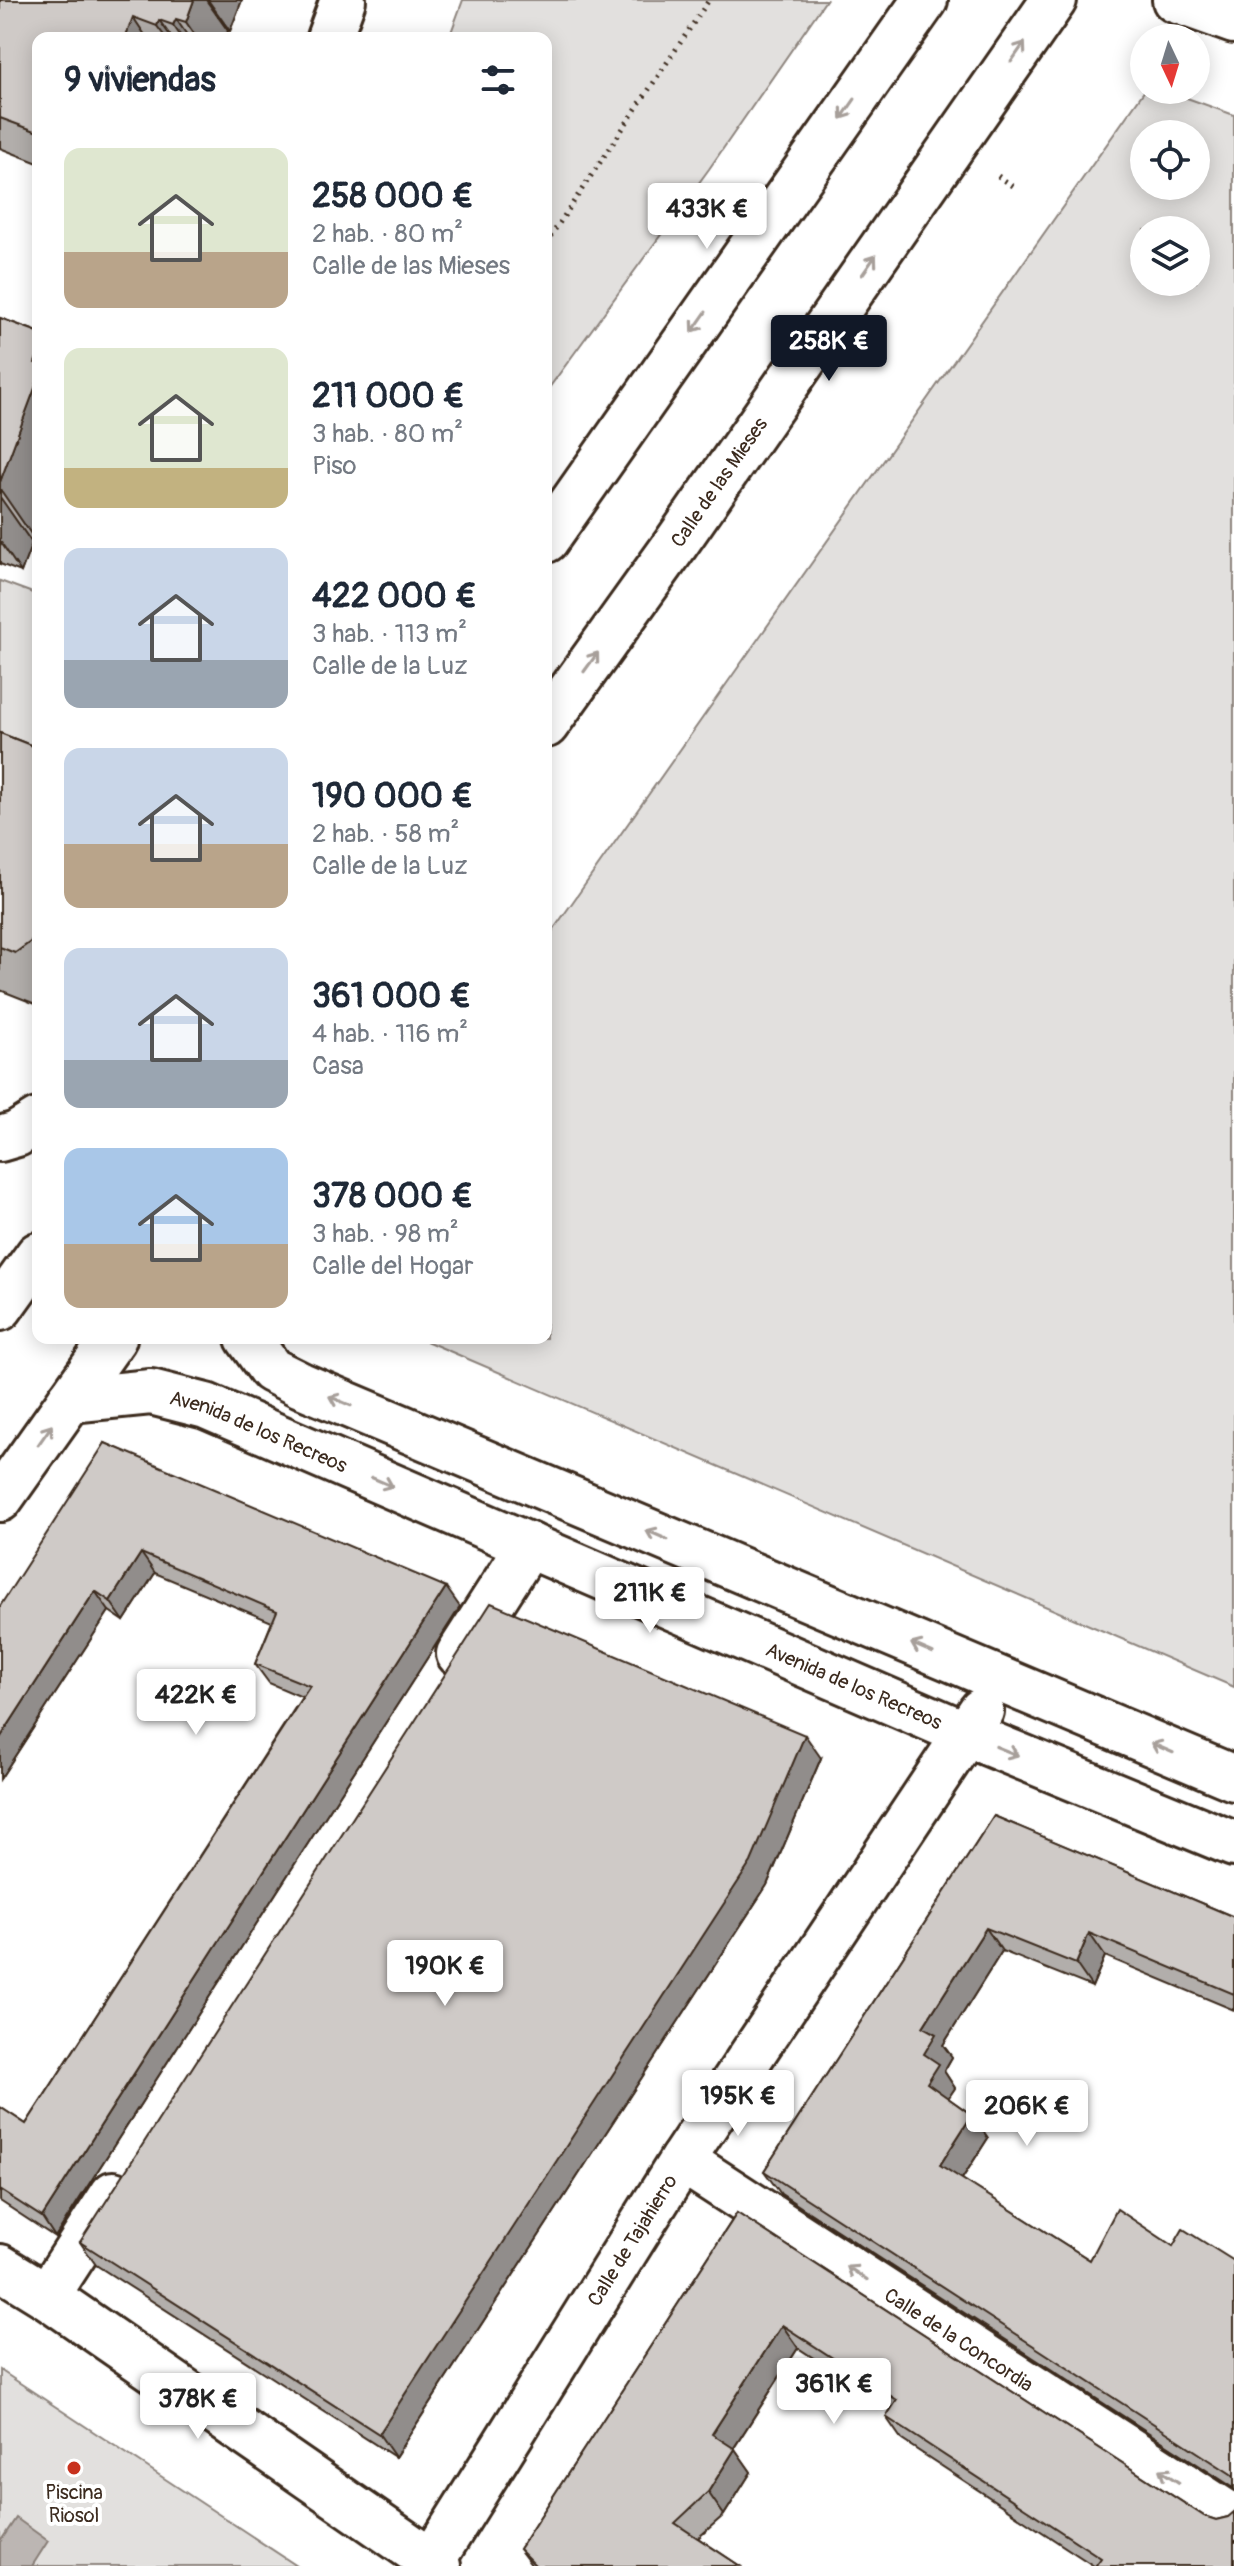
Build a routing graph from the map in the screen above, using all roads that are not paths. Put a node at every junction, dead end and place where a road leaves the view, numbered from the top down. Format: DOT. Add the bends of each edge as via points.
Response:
graph roads {
  1 [pos="343,0"];
  2 [pos="925,0"];
  3 [pos="955,0"];
  4 [pos="1054,0"];
  5 [pos="1175,0"];
  6 [pos="1234,21"];
  7 [pos="331,32"];
  8 [pos="884,60"];
  9 [pos="552,531"];
  10 [pos="552,717"];
  11 [pos="32,1125"];
  12 [pos="0,1139"];
  13 [pos="32,1263"];
  14 [pos="0,1308"];
  15 [pos="32,1314"];
  16 [pos="0,1333"];
  17 [pos="110,1344"];
  18 [pos="252,1344"];
  19 [pos="70,1400"];
  20 [pos="0,1499"];
  21 [pos="529,1545"];
  22 [pos="1001,1681"];
  23 [pos="434,1693"];
  24 [pos="966,1734"];
  25 [pos="1234,1778"];
  26 [pos="1234,1844"];
  27 [pos="682,2160"];
  28 [pos="133,2162"];
  29 [pos="0,2267"];
  30 [pos="47,2296"];
  31 [pos="1234,2518"];
  32 [pos="433,2564"];
  1 -- 7 [label="street"];
  2 -- 8 [label="street"];
  3 -- 8 [label="street"];
  10 -- 4 [label="street, Calle de las Mieses, one-way"];
  5 -- 6 [label="street"];
  8 -- 9 [label="street, one-way"];
  11 -- 12 [label="street"];
  13 -- 14 [label="street"];
  15 -- 16 [label="street"];
  17 -- 19 [label="street"];
  22 -- 18 [label="street, one-way" via="301,1385 271,1370"];
  20 -- 19 [label="street, one-way"];
  19 -- 21 [label="street, Avenida de los Recreos, one-way" via="151,1392 206,1406"];
  21 -- 23 [label="street"];
  21 -- 24 [label="street, Avenida de los Recreos"];
  22 -- 24 [label="street, Calle de Tajahierro"];
  25 -- 22 [label="street, one-way"];
  24 -- 26 [label="street, Avenida de los Recreos, one-way"];
  24 -- 27 [label="street, Calle de Tajahierro"];
  31 -- 27 [label="street, Calle de la Concordia, one-way"];
  27 -- 32 [label="street, Calle de Tajahierro"];
  28 -- 30 [label="street"];
  29 -- 30 [label="street"];
  30 -- 32 [label="street"];
}
